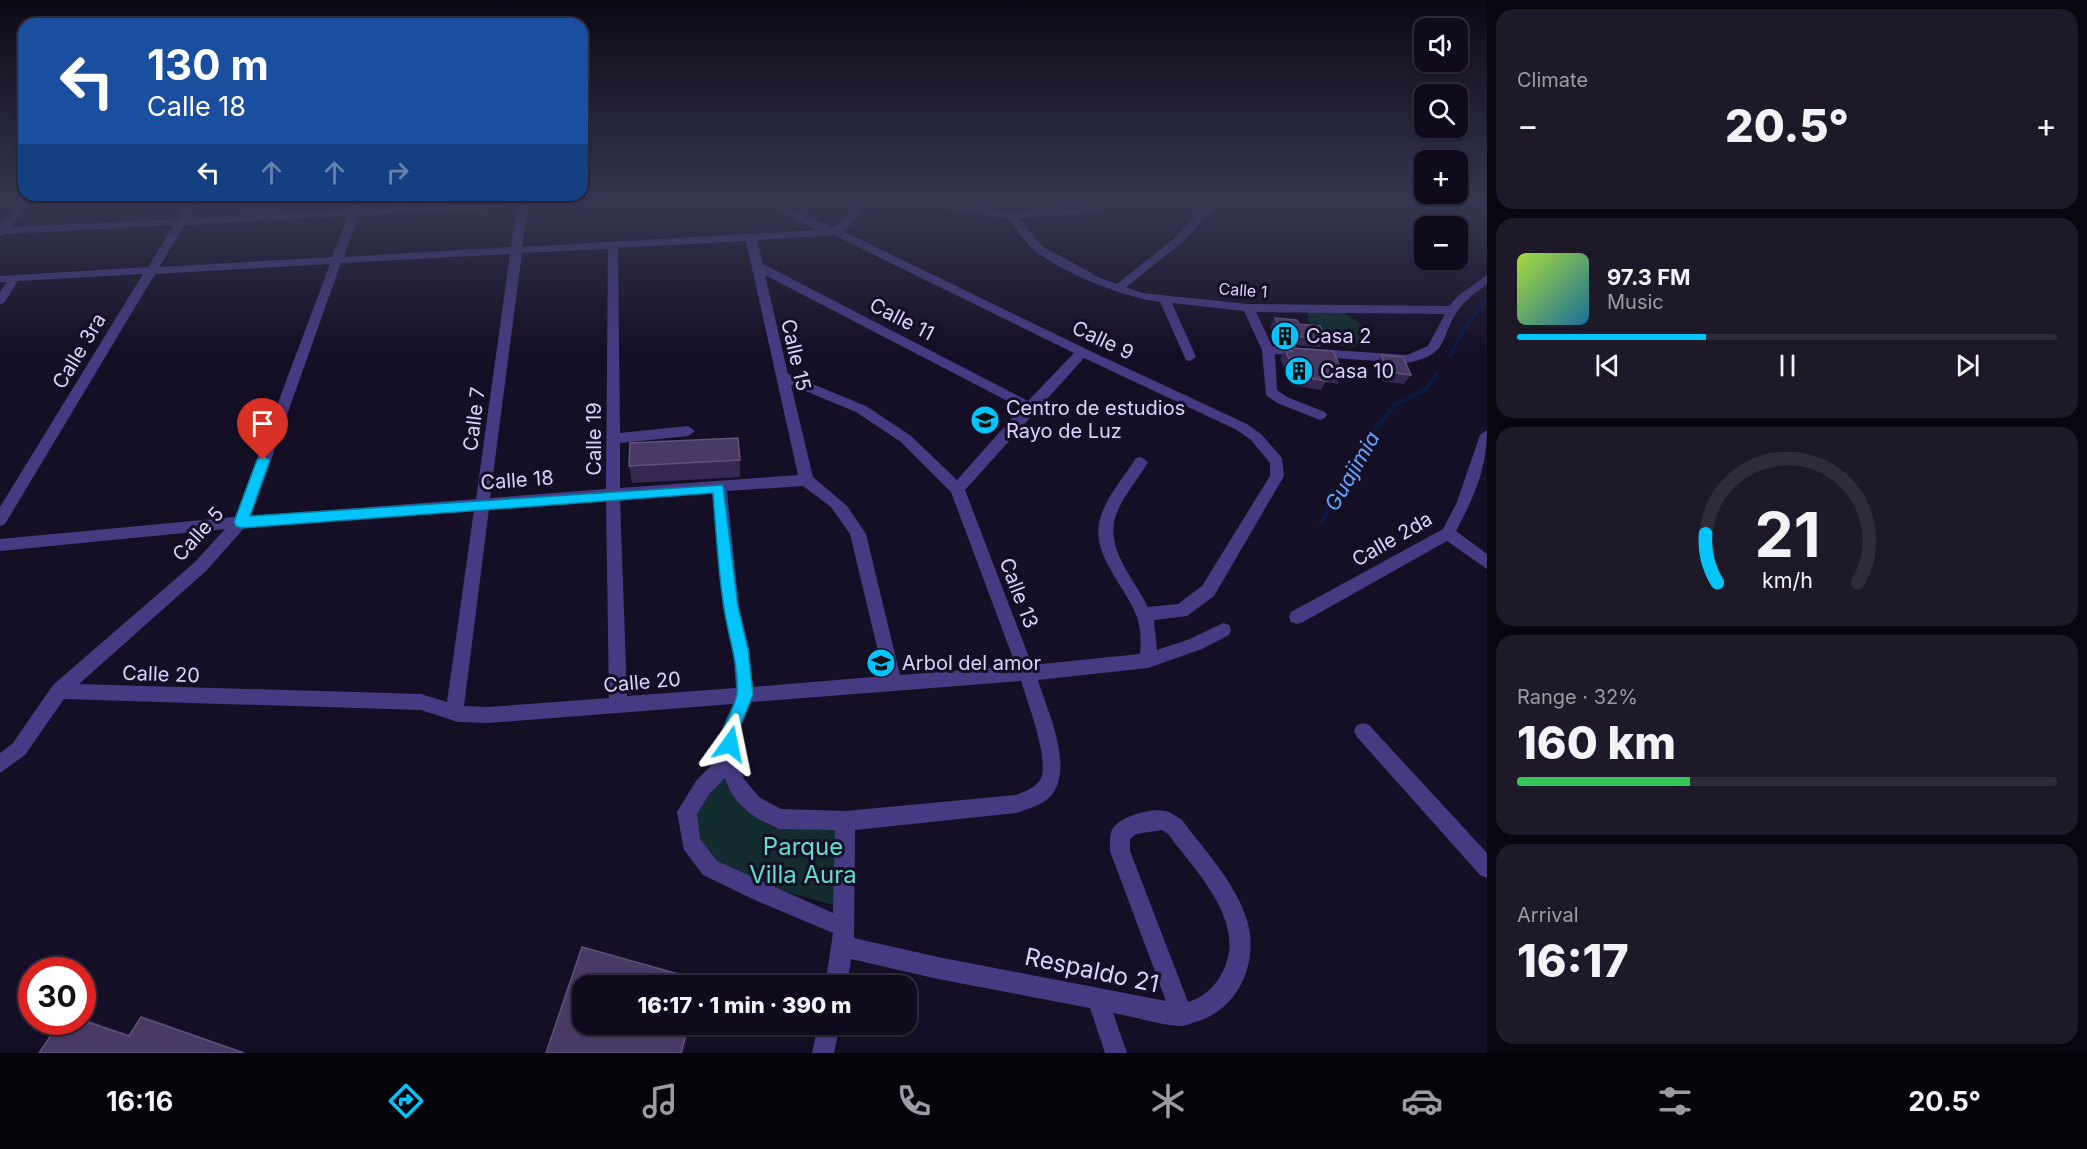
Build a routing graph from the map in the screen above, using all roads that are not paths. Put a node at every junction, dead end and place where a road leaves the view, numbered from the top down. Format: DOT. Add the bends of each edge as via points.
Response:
graph roads {
  1 [pos="163,251"];
  2 [pos="340,251"];
  3 [pos="512,251"];
  4 [pos="515,251"];
  5 [pos="613,251"];
  6 [pos="754,251"];
  7 [pos="876,251"];
  8 [pos="1044,251"];
  9 [pos="1168,251"];
  10 [pos="336,261"];
  11 [pos="757,266"];
  12 [pos="150,271"];
  13 [pos="15,278"];
  14 [pos="1487,278"];
  15 [pos="0,279"];
  16 [pos="1118,288"];
  17 [pos="1164,298"];
  18 [pos="0,300"];
  19 [pos="1248,308"];
  20 [pos="1452,310"];
  21 [pos="1268,350"];
  22 [pos="1082,352"];
  23 [pos="1190,357"];
  24 [pos="781,376"];
  25 [pos="1030,406"];
  26 [pos="1320,415"];
  27 [pos="688,431"];
  28 [pos="1487,435"];
  29 [pos="613,439"];
  30 [pos="1141,462"];
  31 [pos="806,480"];
  32 [pos="719,488"];
  33 [pos="957,489"];
  34 [pos="613,495"];
  35 [pos="483,503"];
  36 [pos="0,520"];
  37 [pos="241,522"];
  38 [pos="1448,533"];
  39 [pos="0,545"];
  40 [pos="1487,563"];
  41 [pos="1144,614"];
  42 [pos="1297,617"];
  43 [pos="1223,630"];
  44 [pos="1148,661"];
  45 [pos="1027,673"];
  46 [pos="894,684"];
  47 [pos="59,691"];
  48 [pos="745,695"];
  49 [pos="618,705"];
  50 [pos="454,712"];
  51 [pos="1363,731"];
  52 [pos="729,760"];
  53 [pos="0,764"];
  54 [pos="845,820"];
  55 [pos="1487,867"];
  56 [pos="843,936"];
  57 [pos="838,975"];
  58 [pos="1098,1000"];
  59 [pos="1182,1015"];
  60 [pos="827,1035"];
  61 [pos="823,1053"];
  62 [pos="1116,1053"];
  1 -- 12 [label="street, Calle 3ra"];
  2 -- 10 [label="street, Calle 5"];
  3 -- 10 [label="street"];
  4 -- 35 [label="street, Calle 7"];
  5 -- 29 [label="street, Calle 19"];
  6 -- 11 [label="street, Calle 15"];
  7 -- 22 [label="street, Calle 9"];
  8 -- 16 [label="street, Calle 1"];
  9 -- 16 [label="street"];
  10 -- 12 [label="street"];
  10 -- 37 [label="street, Calle 5"];
  11 -- 24 [label="street, Calle 15"];
  11 -- 25 [label="street, Calle 11"];
  12 -- 13 [label="street"];
  12 -- 36 [label="street, Calle 3ra"];
  13 -- 15 [label="street"];
  13 -- 18 [label="street"];
  14 -- 20 [label="street"];
  16 -- 17 [label="street, Calle 1" via="1140,296"];
  17 -- 19 [label="street, Calle 1"];
  17 -- 23 [label="street"];
  19 -- 20 [label="street, Calle 1"];
  19 -- 21 [label="street"];
  20 -- 21 [label="street" via="1438,345 1423,357"];
  21 -- 26 [label="street" via="1271,392"];
  22 -- 25 [label="street"];
  22 -- 41 [label="street, Calle 9" via="1242,427 1277,462 1277,476 1208,591 1181,611"];
  24 -- 31 [label="street, Calle 15"];
  24 -- 33 [label="street, Calle 13" via="861,409 906,439"];
  25 -- 33 [label="street"];
  27 -- 29 [label="street"];
  28 -- 38 [label="street, Calle 2da" via="1464,502"];
  29 -- 34 [label="street, Calle 19"];
  30 -- 41 [label="street" via="1108,518 1107,530 1108,544"];
  31 -- 32 [label="street, Calle 18"];
  31 -- 46 [label="street" via="849,515 858,534"];
  32 -- 34 [label="street, Calle 18"];
  32 -- 48 [label="street"];
  33 -- 45 [label="street, Calle 13"];
  34 -- 35 [label="street, Calle 18"];
  34 -- 49 [label="street, Calle 19"];
  35 -- 37 [label="street, Calle 18"];
  35 -- 50 [label="street, Calle 7"];
  37 -- 39 [label="street, Calle 18"];
  37 -- 47 [label="street, Calle 5" via="201,566"];
  38 -- 40 [label="street"];
  38 -- 42 [label="street, Calle 2da"];
  41 -- 44 [label="street" via="1149,634"];
  43 -- 44 [label="street, Calle 20"];
  44 -- 45 [label="street, Calle 20"];
  45 -- 46 [label="street, Calle 20"];
  45 -- 54 [label="street, Calle 13" via="1052,758 1046,788 1016,804"];
  46 -- 48 [label="street, Calle 20"];
  47 -- 50 [label="street, Calle 20" via="421,702"];
  47 -- 53 [label="street, Calle 5" via="19,749"];
  48 -- 49 [label="street, Calle 20"];
  48 -- 52 [label="street" via="731,729"];
  49 -- 50 [label="street, Calle 20" via="489,715"];
  51 -- 55 [label="street"];
  52 -- 54 [label="street" via="736,784 752,804 779,819"];
  52 -- 56 [label="street, Respaldo 21" via="703,787 687,812 691,843 710,868"];
  54 -- 56 [label="street"];
  56 -- 57 [label="street"];
  56 -- 58 [label="street, Respaldo 21" via="938,968"];
  58 -- 59 [label="street, Respaldo 21"];
  58 -- 62 [label="street"];
  59 -- 59 [label="street, Respaldo 21" via="1209,1006 1226,990 1237,967 1241,942 1236,919 1225,895 1176,827 1164,820 1131,825 1120,835 1120,851"];
  60 -- 61 [label="street"];
}
